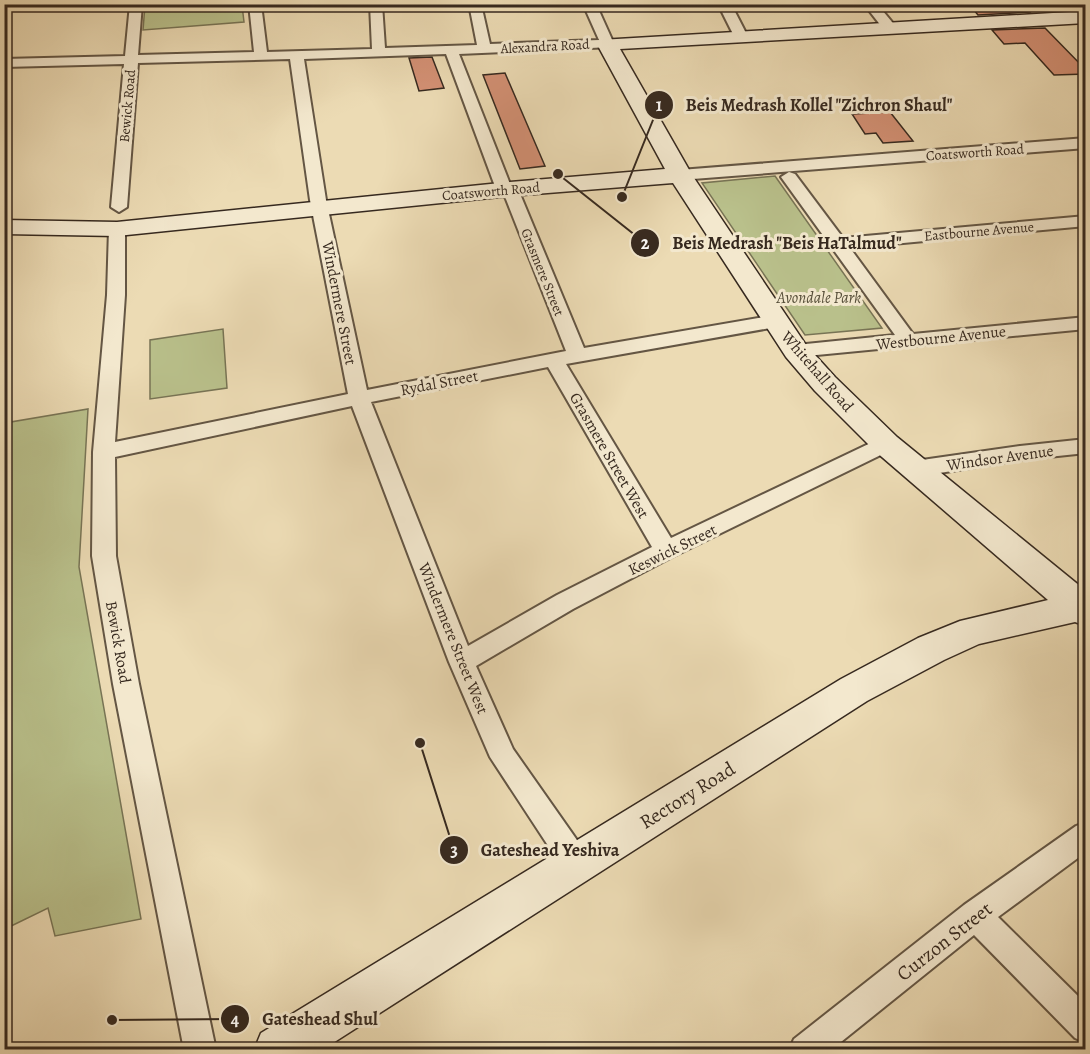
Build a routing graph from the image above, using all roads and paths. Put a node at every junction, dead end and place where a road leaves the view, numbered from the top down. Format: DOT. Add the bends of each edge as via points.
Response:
graph roads {
  1 [pos="136,4"];
  2 [pos="255,4"];
  3 [pos="376,4"];
  4 [pos="475,4"];
  5 [pos="589,4"];
  6 [pos="724,4"];
  7 [pos="870,4"];
  8 [pos="1086,17"];
  9 [pos="890,28"];
  10 [pos="741,37"];
  11 [pos="608,44"];
  12 [pos="484,49"];
  13 [pos="451,50"];
  14 [pos="379,53"];
  15 [pos="296,54"];
  16 [pos="261,55"];
  17 [pos="131,61"];
  18 [pos="4,63"];
  19 [pos="1086,143"];
  20 [pos="680,175"];
  21 [pos="789,177"];
  22 [pos="507,189"];
  23 [pos="321,208"];
  24 [pos="118,218"];
  25 [pos="1086,221"];
  26 [pos="4,227"];
  27 [pos="837,244"];
  28 [pos="776,321"];
  29 [pos="1086,323"];
  30 [pos="908,340"];
  31 [pos="796,351"];
  32 [pos="577,355"];
  33 [pos="554,360"];
  34 [pos="359,398"];
  35 [pos="886,444"];
  36 [pos="1086,446"];
  37 [pos="104,452"];
  38 [pos="915,469"];
  39 [pos="666,550"];
  40 [pos="1084,608"];
  41 [pos="462,662"];
  42 [pos="1086,835"];
  43 [pos="576,863"];
  44 [pos="975,915"];
  45 [pos="1086,1027"];
  46 [pos="200,1050"];
  47 [pos="278,1050"];
  48 [pos="806,1050"];
  1 -- 17 [label="street, Bewick Road"];
  2 -- 16 [label="street"];
  3 -- 14 [label="street"];
  4 -- 12 [label="street"];
  5 -- 11 [label="street, Whitehall Road"];
  6 -- 10 [label="street"];
  7 -- 9 [label="street"];
  8 -- 9 [label="street, Alexandra Road"];
  9 -- 10 [label="street, Alexandra Road"];
  10 -- 11 [label="street, Alexandra Road"];
  11 -- 12 [label="street, Alexandra Road"];
  11 -- 20 [label="street, Whitehall Road"];
  12 -- 13 [label="street, Alexandra Road"];
  13 -- 14 [label="street, Alexandra Road"];
  13 -- 22 [label="street, Grasmere Street"];
  14 -- 15 [label="street, Alexandra Road"];
  15 -- 16 [label="street, Alexandra Road"];
  15 -- 23 [label="street, Windermere Street"];
  16 -- 17 [label="street, Alexandra Road"];
  17 -- 18 [label="street, Alexandra Road"];
  17 -- 24 [label="street, Bewick Road"];
  19 -- 20 [label="street, Coatsworth Road"];
  20 -- 22 [label="street, Coatsworth Road"];
  20 -- 28 [label="street, Whitehall Road"];
  21 -- 27 [label="street"];
  22 -- 23 [label="street, Coatsworth Road"];
  22 -- 32 [label="street, Grasmere Street"];
  23 -- 24 [label="street, Coatsworth Road"];
  23 -- 34 [label="street, Windermere Street"];
  24 -- 26 [label="street, Coatsworth Road"];
  24 -- 37 [label="street, Bewick Road"];
  25 -- 27 [label="street, Eastbourne Avenue"];
  27 -- 30 [label="street"];
  28 -- 31 [label="street, Whitehall Road"];
  28 -- 32 [label="street, Rydal Street"];
  29 -- 30 [label="street, Westbourne Avenue"];
  30 -- 31 [label="street, Westbourne Avenue"];
  31 -- 35 [label="street, Whitehall Road"];
  32 -- 33 [label="street, Rydal Street"];
  33 -- 34 [label="street, Rydal Street"];
  33 -- 39 [label="street, Grasmere Street West"];
  34 -- 37 [label="street, Rydal Street"];
  34 -- 41 [label="street, Windermere Street West"];
  35 -- 38 [label="street, Whitehall Road"];
  35 -- 39 [label="street, Keswick Street"];
  36 -- 38 [label="street, Windsor Avenue"];
  37 -- 46 [label="street, Bewick Road" via="104,556"];
  38 -- 40 [label="street, Whitehall Road"];
  39 -- 41 [label="street, Keswick Street" via="565,602"];
  40 -- 43 [label="street, Rectory Road" via="973,631 931,649 854,690"];
  41 -- 43 [label="street, Windermere Street West" via="503,757"];
  42 -- 44 [label="street, Curzon Street"];
  43 -- 47 [label="street, Rectory Road"];
  44 -- 45 [label="street"];
  44 -- 48 [label="street, Curzon Street"];
}
